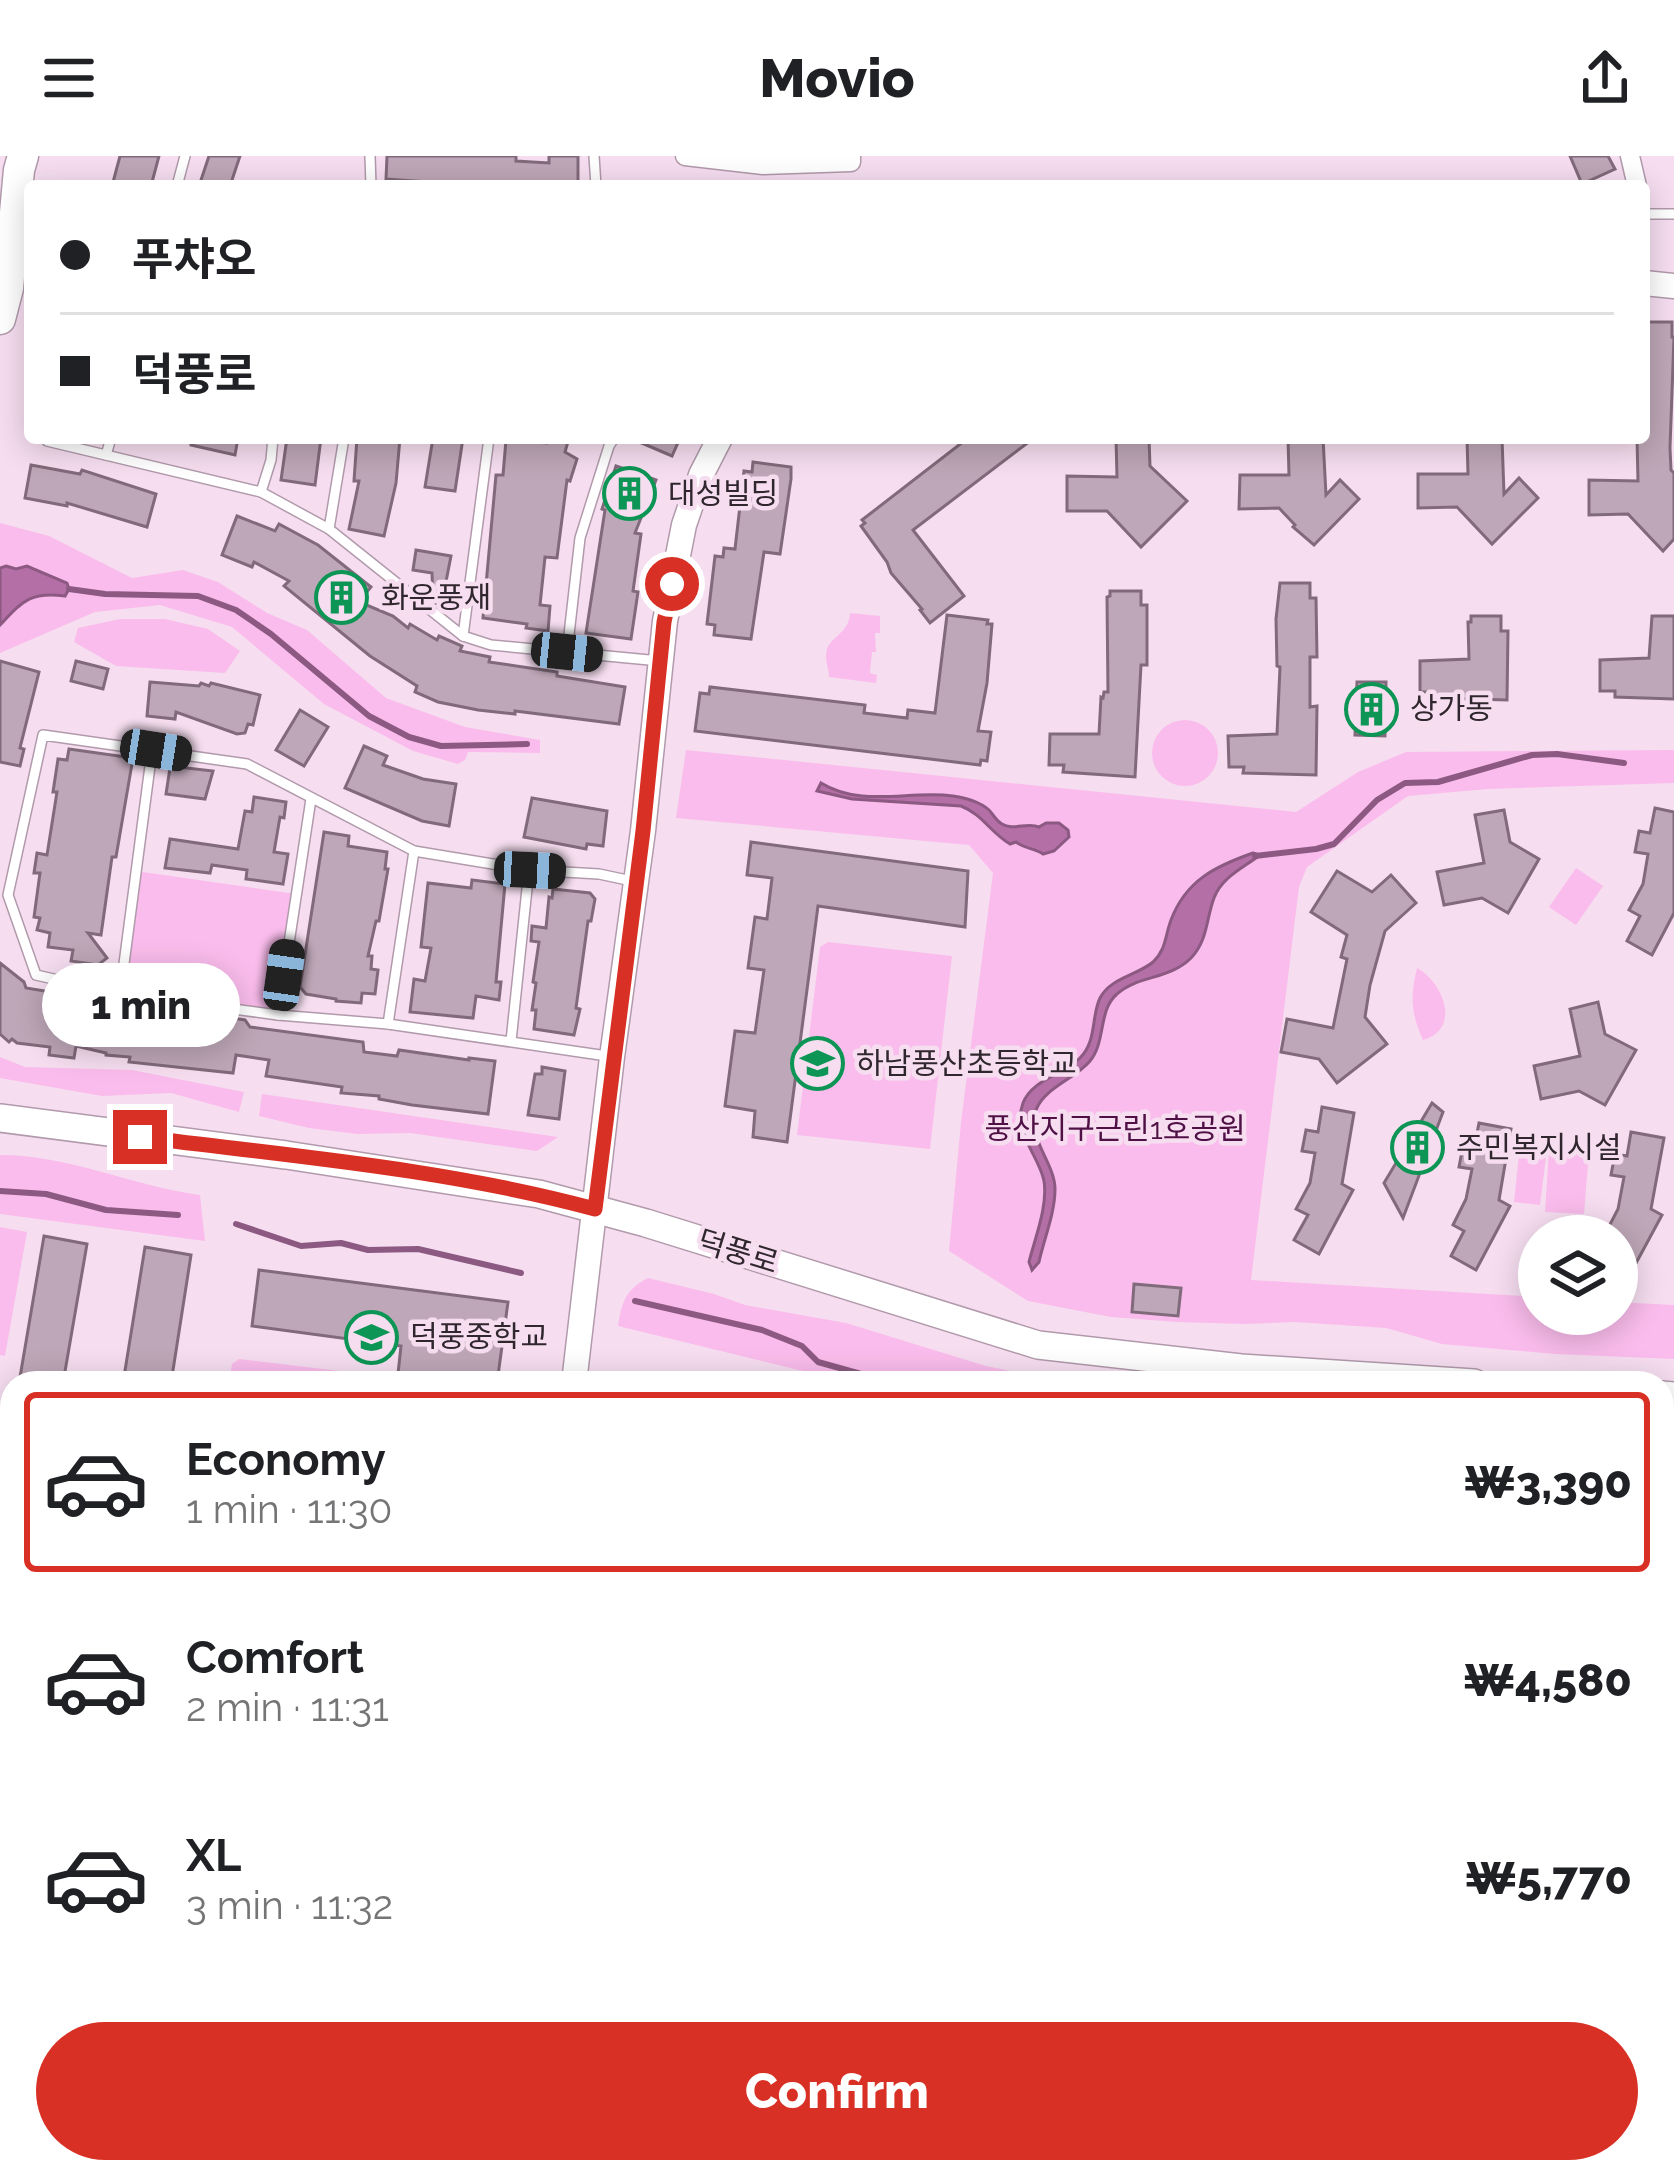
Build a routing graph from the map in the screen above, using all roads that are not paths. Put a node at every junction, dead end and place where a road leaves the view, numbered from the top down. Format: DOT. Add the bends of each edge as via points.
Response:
graph roads {
  1 [pos="685,156"];
  2 [pos="851,156"];
  3 [pos="21,163"];
  4 [pos="0,229"];
  5 [pos="0,319"];
  6 [pos="60,444"];
  7 [pos="109,444"];
  8 [pos="272,444"];
  9 [pos="343,444"];
  10 [pos="488,444"];
  11 [pos="609,444"];
  12 [pos="717,444"];
  13 [pos="106,455"];
  14 [pos="261,492"];
  15 [pos="329,530"];
  16 [pos="463,636"];
  17 [pos="567,652"];
  18 [pos="660,661"];
  19 [pos="152,751"];
  20 [pos="311,800"];
  21 [pos="414,851"];
  22 [pos="530,870"];
  23 [pos="636,881"];
  24 [pos="120,994"];
  25 [pos="278,1015"];
  26 [pos="388,1024"];
  27 [pos="511,1041"];
  28 [pos="612,1057"];
  29 [pos="0,1118"];
  30 [pos="595,1209"];
  31 [pos="575,1371"];
  32 [pos="1288,1371"];
  1 -- 2 [label="street" via="763,165"];
  3 -- 4 [label="main road"];
  3 -- 5 [label="main road"];
  6 -- 13 [label="lane"];
  7 -- 13 [label="lane"];
  8 -- 14 [label="lane"];
  9 -- 15 [label="lane"];
  10 -- 16 [label="lane"];
  11 -- 17 [label="lane" via="580,538"];
  12 -- 18 [label="street" via="684,524"];
  13 -- 14 [label="lane"];
  14 -- 15 [label="lane"];
  15 -- 16 [label="lane"];
  16 -- 17 [label="lane"];
  17 -- 18 [label="lane"];
  18 -- 23 [label="street"];
  19 -- 20 [label="lane" via="247,764"];
  19 -- 24 [label="lane"];
  19 -- 24 [label="lane" via="43,735 8,896 36,975"];
  20 -- 21 [label="lane"];
  20 -- 25 [label="lane"];
  21 -- 22 [label="lane"];
  21 -- 26 [label="lane"];
  22 -- 23 [label="lane"];
  22 -- 27 [label="lane"];
  23 -- 28 [label="street"];
  24 -- 25 [label="lane"];
  25 -- 26 [label="lane"];
  26 -- 27 [label="lane"];
  27 -- 28 [label="lane"];
  28 -- 30 [label="street"];
  29 -- 30 [label="main road, 덕풍로" via="458,1180"];
  30 -- 31 [label="street"];
  30 -- 32 [label="main road, 덕풍로" via="1038,1345"];
}
